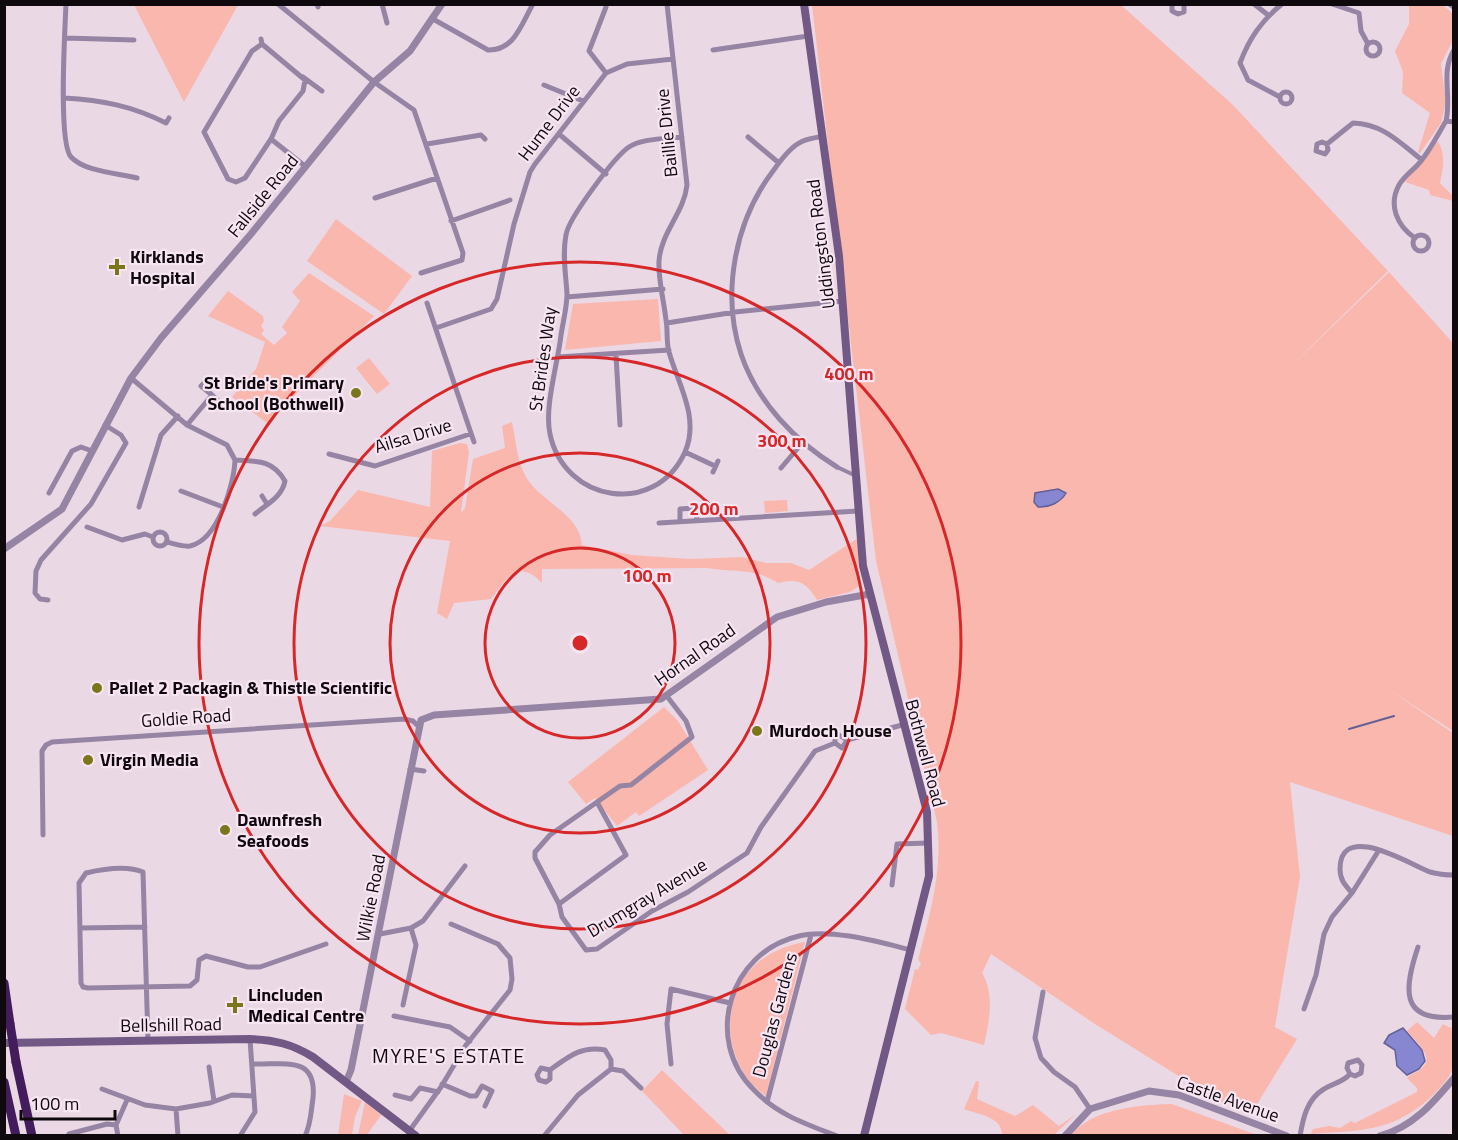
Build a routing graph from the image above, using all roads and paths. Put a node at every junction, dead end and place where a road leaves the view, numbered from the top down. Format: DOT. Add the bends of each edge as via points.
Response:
graph roads {
  1 [pos="66,4"];
  2 [pos="278,4"];
  3 [pos="382,4"];
  4 [pos="442,4"];
  5 [pos="532,4"];
  6 [pos="667,4"];
  7 [pos="804,4"];
  8 [pos="1172,4"];
  9 [pos="1184,4"];
  10 [pos="1254,4"];
  11 [pos="1282,4"];
  12 [pos="1332,4"];
  13 [pos="1363,4"];
  14 [pos="606,7"];
  15 [pos="1359,13"];
  16 [pos="1268,15"];
  17 [pos="433,19"];
  18 [pos="387,23"];
  19 [pos="808,36"];
  20 [pos="65,38"];
  21 [pos="134,40"];
  22 [pos="1368,44"];
  23 [pos="713,50"];
  24 [pos="1454,50"];
  25 [pos="674,59"];
  26 [pos="606,73"];
  27 [pos="302,76"];
  28 [pos="374,82"];
  29 [pos="544,85"];
  30 [pos="322,92"];
  31 [pos="1280,97"];
  32 [pos="64,98"];
  33 [pos="583,101"];
  34 [pos="167,121"];
  35 [pos="1446,121"];
  36 [pos="1454,122"];
  37 [pos="559,134"];
  38 [pos="823,136"];
  39 [pos="682,137"];
  40 [pos="748,137"];
  41 [pos="271,139"];
  42 [pos="484,139"];
  43 [pos="427,144"];
  44 [pos="1327,144"];
  45 [pos="1422,160"];
  46 [pos="779,163"];
  47 [pos="306,167"];
  48 [pos="606,174"];
  49 [pos="137,178"];
  50 [pos="437,178"];
  51 [pos="375,198"];
  52 [pos="510,200"];
  53 [pos="451,220"];
  54 [pos="1415,238"];
  55 [pos="431,279"];
  56 [pos="663,289"];
  57 [pos="567,297"];
  58 [pos="843,301"];
  59 [pos="427,303"];
  60 [pos="735,312"];
  61 [pos="667,323"];
  62 [pos="436,328"];
  63 [pos="669,350"];
  64 [pos="616,355"];
  65 [pos="558,357"];
  66 [pos="130,378"];
  67 [pos="205,382"];
  68 [pos="212,395"];
  69 [pos="222,404"];
  70 [pos="178,416"];
  71 [pos="105,425"];
  72 [pos="187,425"];
  73 [pos="620,425"];
  74 [pos="470,434"];
  75 [pos="474,442"];
  76 [pos="803,442"];
  77 [pos="92,451"];
  78 [pos="685,452"];
  79 [pos="329,454"];
  80 [pos="235,460"];
  81 [pos="715,466"];
  82 [pos="837,466"];
  83 [pos="781,468"];
  84 [pos="855,479"];
  85 [pos="181,491"];
  86 [pos="49,493"];
  87 [pos="133,495"];
  88 [pos="262,496"];
  89 [pos="141,498"];
  90 [pos="267,504"];
  91 [pos="138,507"];
  92 [pos="223,507"];
  93 [pos="858,512"];
  94 [pos="255,514"];
  95 [pos="697,519"];
  96 [pos="680,520"];
  97 [pos="659,523"];
  98 [pos="87,527"];
  99 [pos="153,537"];
  100 [pos="167,542"];
  101 [pos="4,549"];
  102 [pos="870,594"];
  103 [pos="48,600"];
  104 [pos="666,696"];
  105 [pos="420,723"];
  106 [pos="902,725"];
  107 [pos="410,769"];
  108 [pos="424,771"];
  109 [pos="597,802"];
  110 [pos="43,835"];
  111 [pos="928,843"];
  112 [pos="1379,850"];
  113 [pos="465,866"];
  114 [pos="1454,875"];
  115 [pos="892,885"];
  116 [pos="1352,893"];
  117 [pos="559,904"];
  118 [pos="452,924"];
  119 [pos="145,927"];
  120 [pos="80,928"];
  121 [pos="411,928"];
  122 [pos="380,934"];
  123 [pos="812,935"];
  124 [pos="326,944"];
  125 [pos="1419,947"];
  126 [pos="911,951"];
  127 [pos="4,983"];
  128 [pos="146,986"];
  129 [pos="1043,992"];
  130 [pos="729,1003"];
  131 [pos="403,1005"];
  132 [pos="1304,1009"];
  133 [pos="394,1016"];
  134 [pos="1454,1017"];
  135 [pos="250,1039"];
  136 [pos="148,1041"];
  137 [pos="470,1041"];
  138 [pos="4,1043"];
  139 [pos="253,1064"];
  140 [pos="671,1064"];
  141 [pos="209,1067"];
  142 [pos="611,1069"];
  143 [pos="550,1070"];
  144 [pos="1350,1074"];
  145 [pos="200,1075"];
  146 [pos="208,1075"];
  147 [pos="1454,1078"];
  148 [pos="4,1082"];
  149 [pos="345,1082"];
  150 [pos="442,1084"];
  151 [pos="641,1088"];
  152 [pos="102,1089"];
  153 [pos="438,1092"];
  154 [pos="395,1095"];
  155 [pos="254,1096"];
  156 [pos="127,1100"];
  157 [pos="214,1101"];
  158 [pos="767,1102"];
  159 [pos="485,1106"];
  160 [pos="176,1109"];
  161 [pos="1090,1109"];
  162 [pos="116,1125"];
  163 [pos="413,1133"];
  164 [pos="69,1134"];
  165 [pos="16,1136"];
  166 [pos="32,1136"];
  167 [pos="118,1136"];
  168 [pos="178,1136"];
  169 [pos="240,1136"];
  170 [pos="305,1136"];
  171 [pos="544,1136"];
  172 [pos="837,1136"];
  173 [pos="864,1136"];
  174 [pos="1065,1136"];
  175 [pos="1287,1136"];
  176 [pos="1300,1136"];
  177 [pos="1380,1136"];
  1 -- 20 [label="street"];
  2 -- 28 [label="street"];
  3 -- 18 [label="street"];
  4 -- 17 [label="street, Fallside Road"];
  5 -- 17 [label="street" via="511,44 498,50 488,50"];
  6 -- 25 [label="street, Baillie Drive"];
  7 -- 19 [label="main road, Uddingston Road"];
  8 -- 9 [label="street" via="1172,11 1178,14 1184,12"];
  10 -- 16 [label="street"];
  11 -- 16 [label="street"];
  12 -- 15 [label="street"];
  13 -- 15 [label="street"];
  14 -- 26 [label="street" via="589,51"];
  15 -- 22 [label="street" via="1361,31"];
  16 -- 31 [label="street" via="1255,31 1240,63 1248,80"];
  17 -- 28 [label="street, Fallside Road" via="410,51"];
  19 -- 23 [label="street"];
  19 -- 38 [label="main road, Uddingston Road"];
  20 -- 21 [label="street"];
  20 -- 32 [label="street"];
  24 -- 35 [label="street" via="1445,71 1449,99"];
  25 -- 26 [label="street" via="627,64"];
  25 -- 39 [label="street, Baillie Drive"];
  26 -- 33 [label="street, Hume Drive"];
  27 -- 30 [label="street"];
  27 -- 41 [label="street" via="306,84 303,91 279,121"];
  27 -- 41 [label="street" via="262,41 252,51 204,132 228,179 236,182 245,178"];
  28 -- 43 [label="street" via="412,107"];
  28 -- 47 [label="street, Fallside Road"];
  29 -- 33 [label="street"];
  32 -- 34 [label="street" via="118,103"];
  32 -- 49 [label="street" via="66,148 70,156 81,165"];
  33 -- 37 [label="street, Hume Drive"];
  35 -- 36 [label="street"];
  35 -- 45 [label="street"];
  37 -- 48 [label="street"];
  37 -- 62 [label="street, Hume Drive" via="530,172 497,299 491,309"];
  38 -- 46 [label="street" via="798,143"];
  38 -- 58 [label="main road, Uddingston Road"];
  39 -- 48 [label="street, St Brides Way" via="628,148"];
  39 -- 56 [label="street, Baillie Drive" via="686,194 663,241 659,262"];
  40 -- 46 [label="street"];
  41 -- 47 [label="street"];
  42 -- 43 [label="street" via="481,135"];
  43 -- 50 [label="street"];
  44 -- 45 [label="street" via="1353,123 1370,123"];
  45 -- 54 [label="street" via="1400,183 1395,195 1394,211"];
  46 -- 60 [label="street" via="750,208 741,231 732,290"];
  47 -- 66 [label="street, Fallside Road" via="184,308"];
  48 -- 57 [label="street, St Brides Way" via="575,213 566,233"];
  50 -- 51 [label="street"];
  50 -- 53 [label="street"];
  52 -- 53 [label="street"];
  53 -- 55 [label="street" via="462,260 427,271"];
  56 -- 57 [label="street"];
  56 -- 61 [label="street"];
  57 -- 65 [label="street, St Brides Way"];
  58 -- 60 [label="street"];
  58 -- 84 [label="main road, Uddingston Road"];
  59 -- 62 [label="street"];
  60 -- 61 [label="street"];
  60 -- 76 [label="street" via="741,352 751,377 781,421"];
  61 -- 63 [label="street, St Brides Way"];
  62 -- 74 [label="street"];
  63 -- 64 [label="street"];
  63 -- 78 [label="street, St Brides Way" via="690,420"];
  64 -- 65 [label="street"];
  64 -- 73 [label="street"];
  65 -- 78 [label="street, St Brides Way" via="549,433 566,468 578,480 612,495 647,490 669,475"];
  66 -- 70 [label="street"];
  66 -- 71 [label="street, Fallside Road"];
  67 -- 68 [label="street" via="201,386"];
  68 -- 69 [label="street"];
  68 -- 72 [label="street"];
  70 -- 72 [label="street"];
  70 -- 89 [label="street" via="161,435"];
  71 -- 77 [label="street, Fallside Road"];
  71 -- 103 [label="street" via="126,443 91,504 41,560 35,593"];
  72 -- 80 [label="street" via="227,445"];
  74 -- 75 [label="street"];
  74 -- 79 [label="street, Ailsa Drive" via="375,466"];
  76 -- 82 [label="street"];
  76 -- 83 [label="street"];
  77 -- 86 [label="street" via="81,447 72,451"];
  77 -- 101 [label="street, Fallside Road" via="62,509"];
  78 -- 81 [label="street"];
  80 -- 90 [label="street" via="270,463 282,476 284,490"];
  80 -- 92 [label="street"];
  82 -- 84 [label="street"];
  84 -- 93 [label="main road, Bothwell Road"];
  85 -- 92 [label="street"];
  87 -- 89 [label="street"];
  88 -- 90 [label="street"];
  89 -- 91 [label="street"];
  90 -- 94 [label="street"];
  92 -- 100 [label="street" via="211,534 199,543 188,546"];
  93 -- 95 [label="street"];
  93 -- 102 [label="main road, Bothwell Road"];
  95 -- 96 [label="street"];
  95 -- 96 [label="street" via="695,508 687,508 680,509"];
  96 -- 97 [label="street"];
  98 -- 99 [label="street" via="122,540 145,534"];
  99 -- 100 [label="street" via="156,546"];
  99 -- 100 [label="street" via="162,532"];
  102 -- 104 [label="street, Hornal Road" via="777,617"];
  102 -- 106 [label="main road, Bothwell Road"];
  104 -- 105 [label="street, Hornal Road" via="434,715"];
  104 -- 109 [label="street, Drumgray Avenue" via="686,721 692,737 632,785 620,786"];
  105 -- 107 [label="street, Wilkie Road"];
  105 -- 110 [label="street, Goldie Road" via="404,719 52,742 42,751"];
  106 -- 111 [label="main road, Bothwell Road" via="927,812"];
  106 -- 117 [label="street, Drumgray Avenue" via="847,740 842,748 835,743 815,751 747,853 597,949 586,950 562,918"];
  107 -- 108 [label="street"];
  107 -- 122 [label="street, Wilkie Road"];
  109 -- 117 [label="street, Drumgray Avenue" via="550,835 535,852"];
  109 -- 117 [label="street" via="626,855"];
  111 -- 115 [label="street" via="897,844"];
  111 -- 126 [label="main road, Bothwell Road" via="929,876"];
  112 -- 114 [label="street" via="1428,872"];
  112 -- 116 [label="street"];
  112 -- 116 [label="street" via="1357,846 1346,851 1340,875"];
  113 -- 121 [label="street" via="423,921"];
  116 -- 132 [label="street" via="1324,934 1317,975"];
  118 -- 137 [label="street" via="498,944 510,958 510,990"];
  119 -- 120 [label="street"];
  119 -- 120 [label="street" via="143,872 102,869 81,878"];
  119 -- 128 [label="street"];
  120 -- 128 [label="street" via="83,987"];
  121 -- 122 [label="street"];
  121 -- 131 [label="street" via="416,945"];
  122 -- 149 [label="street, Wilkie Road" via="351,1070"];
  123 -- 126 [label="street, Douglas Gardens" via="857,938"];
  123 -- 130 [label="street, Douglas Gardens" via="780,943 757,957 734,987"];
  123 -- 158 [label="street, Douglas Gardens"];
  124 -- 128 [label="street" via="260,966 248,967 206,956 200,960 194,984"];
  125 -- 134 [label="street" via="1408,977 1407,993 1412,1005 1425,1016"];
  126 -- 173 [label="main road, Bothwell Road"];
  127 -- 166 [label="highway, bridge"];
  128 -- 136 [label="street"];
  129 -- 161 [label="street" via="1035,1038 1041,1058 1075,1087"];
  130 -- 140 [label="street" via="671,989 667,1024"];
  130 -- 158 [label="street, Douglas Gardens" via="728,1044 738,1070"];
  133 -- 137 [label="street" via="450,1027"];
  135 -- 136 [label="main road, Bellshill Road"];
  135 -- 139 [label="street"];
  135 -- 149 [label="main road, Bellshill Road" via="296,1046"];
  136 -- 138 [label="main road, Bellshill Road"];
  137 -- 150 [label="street"];
  139 -- 155 [label="street"];
  139 -- 170 [label="street" via="308,1068 314,1091"];
  141 -- 146 [label="street"];
  142 -- 143 [label="street" via="605,1050 592,1047 576,1051"];
  142 -- 151 [label="street" via="623,1071"];
  142 -- 171 [label="street" via="578,1095"];
  144 -- 176 [label="street" via="1323,1089 1310,1103"];
  145 -- 146 [label="street"];
  146 -- 157 [label="street"];
  147 -- 177 [label="street" via="1418,1117"];
  148 -- 165 [label="highway"];
  149 -- 163 [label="main road, Bellshill Road"];
  150 -- 153 [label="street"];
  150 -- 159 [label="street" via="470,1096 476,1096 482,1086 492,1091"];
  152 -- 156 [label="street"];
  153 -- 154 [label="street" via="420,1088 411,1099"];
  153 -- 163 [label="street"];
  155 -- 157 [label="street" via="232,1095"];
  155 -- 169 [label="street" via="255,1112"];
  156 -- 160 [label="street"];
  156 -- 162 [label="street"];
  157 -- 160 [label="street"];
  158 -- 172 [label="street, Douglas Gardens" via="792,1119"];
  160 -- 168 [label="street"];
  161 -- 174 [label="street"];
  161 -- 175 [label="street, Castle Avenue" via="1149,1091 1159,1092 1179,1095"];
  162 -- 164 [label="street"];
  162 -- 167 [label="street"];
}
